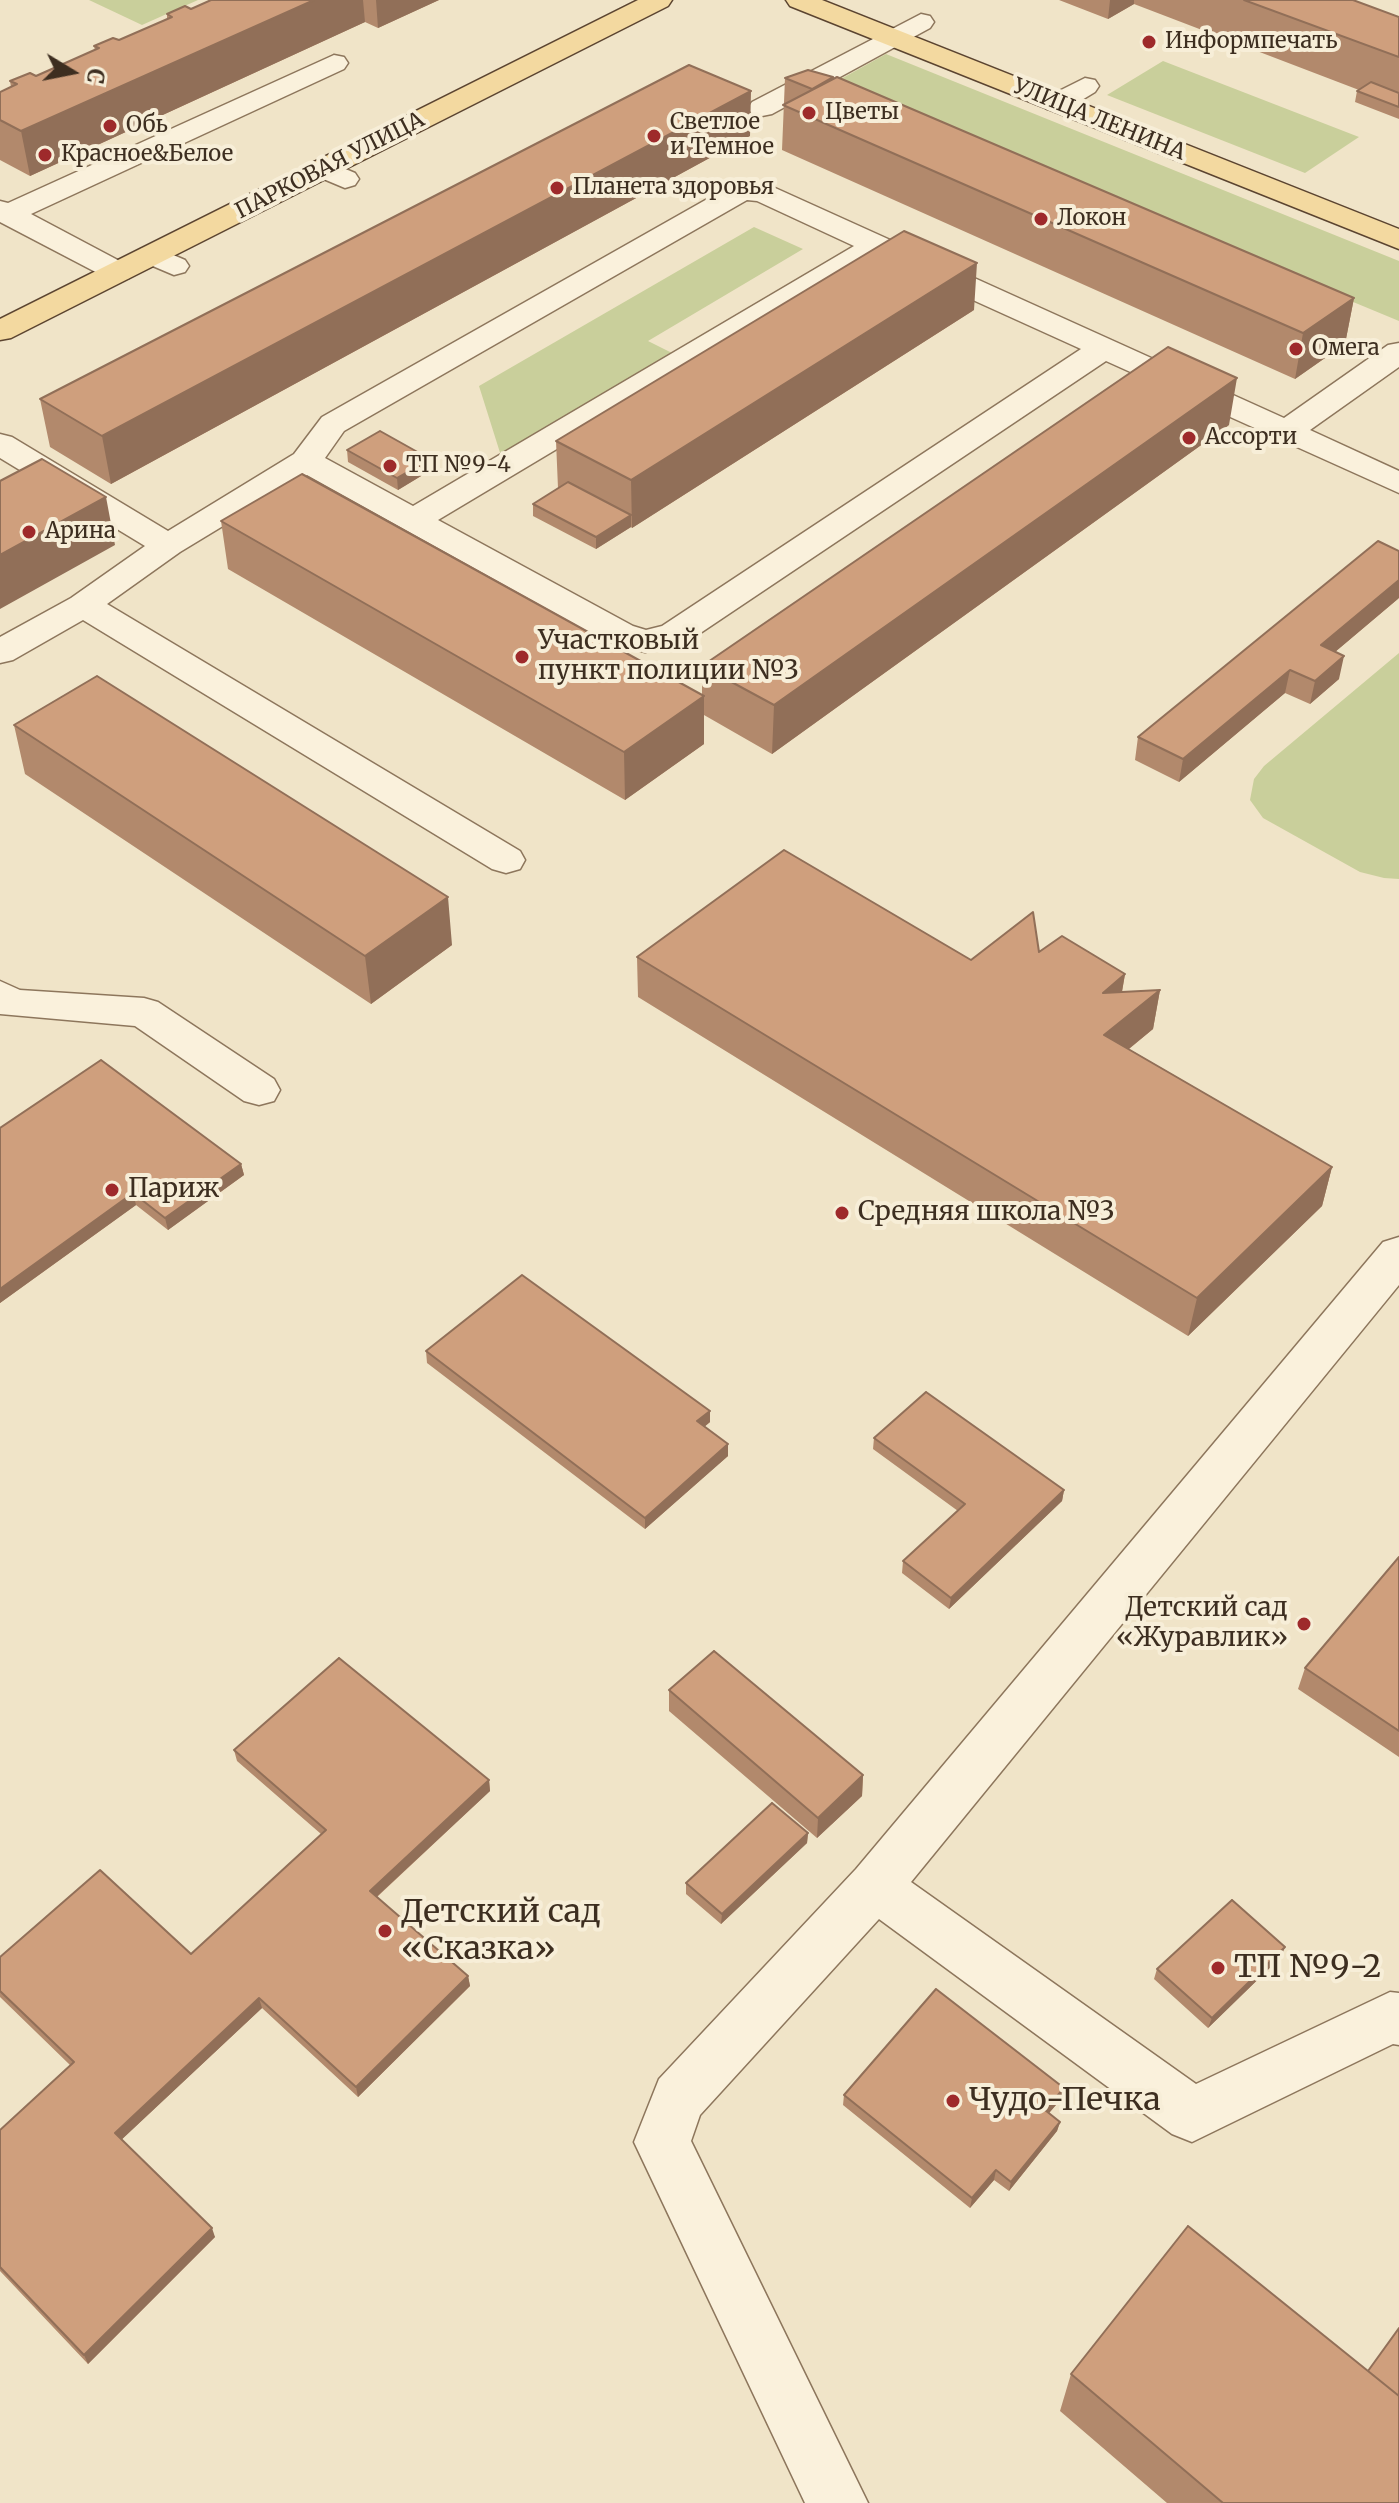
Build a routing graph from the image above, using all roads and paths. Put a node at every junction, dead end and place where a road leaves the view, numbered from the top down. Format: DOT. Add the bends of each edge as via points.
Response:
graph roads {
  1 [pos="659,0"];
  2 [pos="799,0"];
  3 [pos="921,22"];
  4 [pos="893,37"];
  5 [pos="334,63"];
  6 [pos="1085,86"];
  7 [pos="1057,103"];
  8 [pos="762,108"];
  9 [pos="4,212"];
  10 [pos="1399,240"];
  11 [pos="875,246"];
  12 [pos="118,272"];
  13 [pos="0,331"];
  14 [pos="1101,350"];
  15 [pos="1399,352"];
  16 [pos="1286,432"];
  17 [pos="0,444"];
  18 [pos="306,461"];
  19 [pos="1399,483"];
  20 [pos="413,520"];
  21 [pos="168,545"];
  22 [pos="83,605"];
  23 [pos="0,652"];
  24 [pos="506,860"];
  25 [pos="0,995"];
  26 [pos="259,1090"];
  27 [pos="1399,1254"];
  28 [pos="875,1886"];
  29 [pos="1399,2019"];
  30 [pos="837,2503"];
  1 -- 12 [label="main road, ПАРКОВАЯ УЛИЦА" via="163,261"];
  2 -- 4 [label="main road, УЛИЦА ЛЕНИНА"];
  3 -- 4 [label="lane"];
  4 -- 7 [label="main road, УЛИЦА ЛЕНИНА"];
  4 -- 8 [label="lane"];
  5 -- 9 [label="lane"];
  6 -- 7 [label="lane"];
  7 -- 10 [label="main road, УЛИЦА ЛЕНИНА"];
  9 -- 12 [label="lane"];
  11 -- 14 [label="lane"];
  11 -- 18 [label="lane" via="763,193 742,191 333,424"];
  11 -- 20 [label="lane"];
  12 -- 13 [label="main road, ПАРКОВАЯ УЛИЦА"];
  14 -- 16 [label="lane"];
  14 -- 20 [label="lane" via="674,634 645,641 620,634"];
  15 -- 16 [label="lane"];
  16 -- 19 [label="lane"];
  17 -- 21 [label="lane"];
  18 -- 20 [label="lane"];
  18 -- 21 [label="lane"];
  21 -- 22 [label="lane"];
  22 -- 23 [label="lane"];
  22 -- 24 [label="lane"];
  25 -- 26 [label="lane" via="11,1003 144,1012"];
  27 -- 28 [label="lane"];
  28 -- 29 [label="lane" via="1192,2115 1390,2018"];
  28 -- 30 [label="lane" via="679,2098 662,2142"];
}
